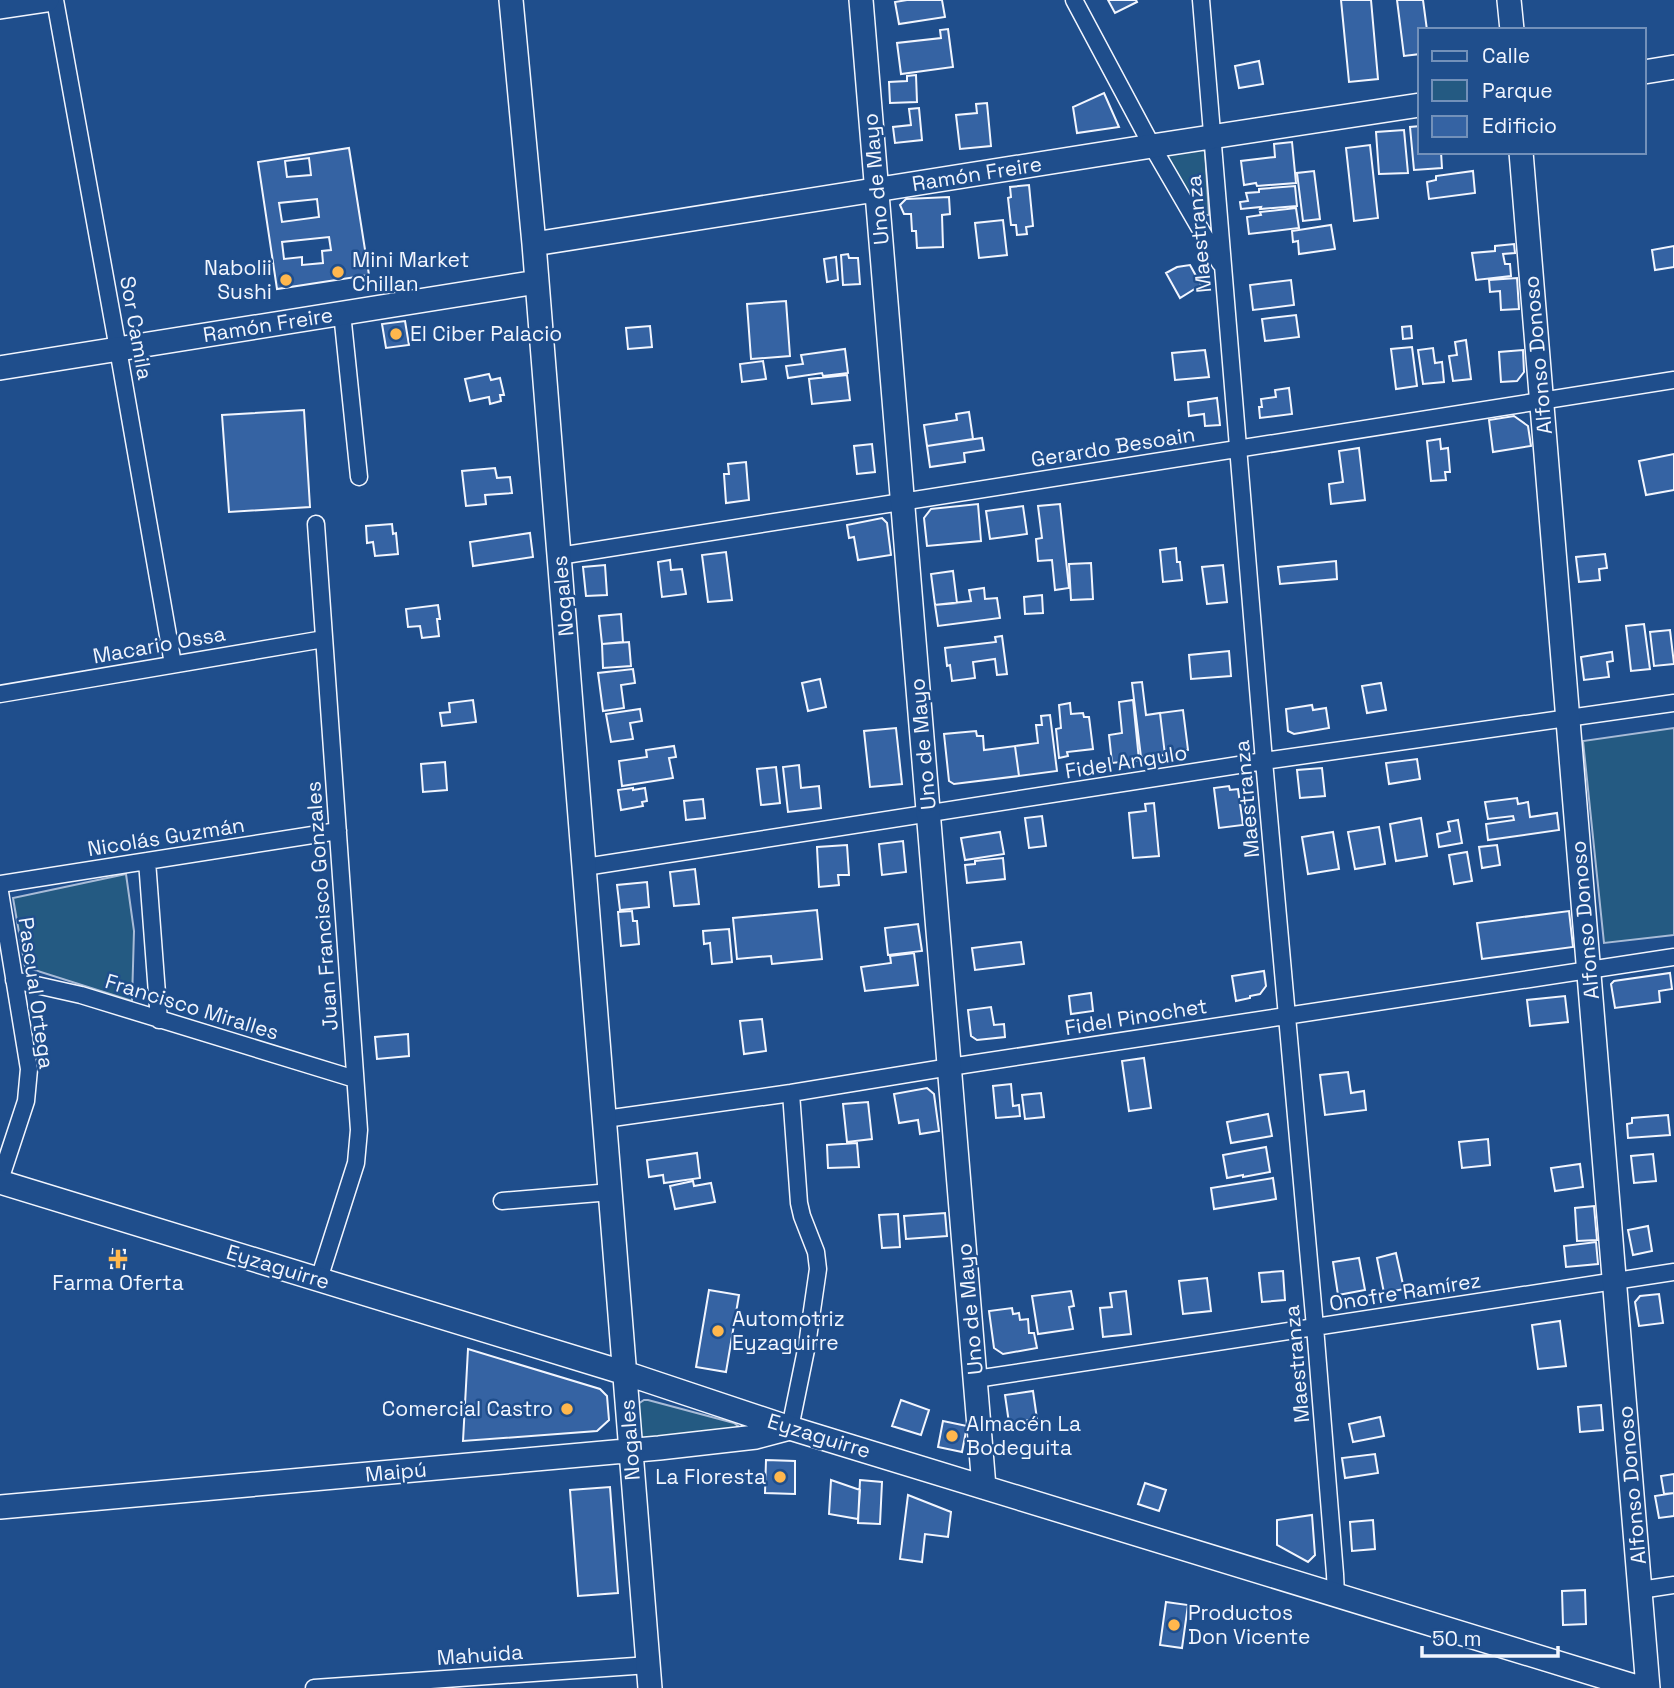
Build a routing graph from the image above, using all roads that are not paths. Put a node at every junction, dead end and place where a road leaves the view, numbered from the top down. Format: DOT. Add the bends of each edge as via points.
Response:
graph roads {
  1 [pos="47,0"];
  2 [pos="55,0"];
  3 [pos="511,0"];
  4 [pos="861,0"];
  5 [pos="1074,0"];
  6 [pos="1201,0"];
  7 [pos="1509,0"];
  8 [pos="0,7"];
  9 [pos="1512,28"];
  10 [pos="1674,67"];
  11 [pos="1646,72"];
  12 [pos="1418,105"];
  13 [pos="1212,136"];
  14 [pos="1152,146"];
  15 [pos="1521,154"];
  16 [pos="877,190"];
  17 [pos="534,244"];
  18 [pos="1223,268"];
  19 [pos="537,282"];
  20 [pos="342,313"];
  21 [pos="118,349"];
  22 [pos="0,368"];
  23 [pos="1674,380"];
  24 [pos="1542,401"];
  25 [pos="1239,448"];
  26 [pos="359,477"];
  27 [pos="903,501"];
  28 [pos="316,524"];
  29 [pos="559,556"];
  30 [pos="324,639"];
  31 [pos="173,664"];
  32 [pos="0,694"];
  33 [pos="1674,702"];
  34 [pos="1568,718"];
  35 [pos="1264,761"];
  36 [pos="929,813"];
  37 [pos="338,831"];
  38 [pos="147,861"];
  39 [pos="584,867"];
  40 [pos="0,884"];
  41 [pos="0,892"];
  42 [pos="1674,957"];
  43 [pos="1589,969"];
  44 [pos="14,980"];
  45 [pos="1286,1016"];
  46 [pos="159,1020"];
  47 [pos="950,1067"];
  48 [pos="355,1079"];
  49 [pos="791,1093"];
  50 [pos="605,1119"];
  51 [pos="0,1181"];
  52 [pos="611,1192"];
  53 [pos="502,1202"];
  54 [pos="1674,1272"];
  55 [pos="319,1279"];
  56 [pos="1615,1281"];
  57 [pos="1315,1327"];
  58 [pos="625,1373"];
  59 [pos="976,1379"];
  60 [pos="790,1428"];
  61 [pos="631,1451"];
  62 [pos="984,1487"];
  63 [pos="0,1507"];
  64 [pos="1674,1585"];
  65 [pos="1640,1590"];
  66 [pos="1336,1595"];
  67 [pos="649,1664"];
  68 [pos="314,1688"];
  69 [pos="650,1688"];
  70 [pos="1640,1688"];
  71 [pos="1648,1688"];
  1 -- 8 [label="street"];
  2 -- 21 [label="street, Sor Camila"];
  3 -- 17 [label="street, Nogales"];
  4 -- 16 [label="street, Uno de Mayo"];
  5 -- 14 [label="street"];
  6 -- 13 [label="street, Maestranza"];
  7 -- 9 [label="street"];
  10 -- 11 [label="street"];
  12 -- 13 [label="street, Ramón Freire"];
  13 -- 14 [label="street, Ramón Freire"];
  13 -- 18 [label="street, Maestranza"];
  14 -- 16 [label="street, Ramón Freire"];
  14 -- 18 [label="street"];
  15 -- 24 [label="street, Alfonso Donoso"];
  16 -- 17 [label="street, Ramón Freire"];
  16 -- 27 [label="street, Uno de Mayo"];
  17 -- 19 [label="street, Nogales"];
  18 -- 25 [label="street, Maestranza"];
  19 -- 20 [label="street, Ramón Freire"];
  19 -- 29 [label="street, Nogales"];
  20 -- 21 [label="street, Ramón Freire"];
  20 -- 26 [label="street"];
  21 -- 22 [label="street, Ramón Freire"];
  21 -- 31 [label="street, Sor Camila"];
  23 -- 24 [label="street, Gerardo Besoain"];
  24 -- 25 [label="street, Gerardo Besoain"];
  24 -- 34 [label="street, Alfonso Donoso"];
  25 -- 27 [label="street, Gerardo Besoain"];
  25 -- 35 [label="street, Maestranza"];
  27 -- 29 [label="street, Gerardo Besoain"];
  27 -- 36 [label="street, Uno de Mayo"];
  28 -- 30 [label="street, Juan Francisco Gonzales"];
  29 -- 39 [label="street, Nogales"];
  30 -- 31 [label="street, Macario Ossa"];
  30 -- 37 [label="street, Juan Francisco Gonzales"];
  31 -- 32 [label="street, Macario Ossa"];
  33 -- 34 [label="street, Fidel Angulo"];
  34 -- 35 [label="street, Fidel Angulo"];
  34 -- 43 [label="street, Alfonso Donoso"];
  35 -- 36 [label="street, Fidel Angulo"];
  35 -- 45 [label="street, Maestranza"];
  36 -- 39 [label="street, Fidel Angulo"];
  36 -- 47 [label="street, Uno de Mayo"];
  37 -- 38 [label="street, Nicolás Guzmán"];
  37 -- 48 [label="street, Juan Francisco Gonzales"];
  38 -- 40 [label="street, Nicolás Guzmán"];
  38 -- 46 [label="street"];
  39 -- 50 [label="street, Nogales"];
  41 -- 44 [label="street, Pascual Ortega"];
  42 -- 43 [label="street, Fidel Pinochet"];
  43 -- 45 [label="street, Fidel Pinochet"];
  43 -- 56 [label="street, Alfonso Donoso"];
  44 -- 46 [label="street, Francisco Miralles" via="60,989"];
  44 -- 51 [label="street, Pascual Ortega" via="29,1083"];
  45 -- 47 [label="street, Fidel Pinochet"];
  45 -- 57 [label="street, Maestranza"];
  46 -- 48 [label="street, Francisco Miralles"];
  47 -- 49 [label="street, Fidel Pinochet"];
  47 -- 59 [label="street, Uno de Mayo"];
  48 -- 55 [label="street, Juan Francisco Gonzales" via="358,1152"];
  49 -- 50 [label="street, Fidel Pinochet"];
  49 -- 60 [label="street" via="799,1203 818,1269"];
  50 -- 52 [label="street, Nogales"];
  51 -- 55 [label="street, Eyzaguirre"];
  52 -- 53 [label="street"];
  52 -- 58 [label="street, Nogales"];
  54 -- 56 [label="street, Onofre Ramírez"];
  55 -- 58 [label="street, Eyzaguirre"];
  56 -- 57 [label="street, Onofre Ramírez"];
  56 -- 65 [label="street, Alfonso Donoso"];
  57 -- 59 [label="street, Onofre Ramírez"];
  57 -- 66 [label="street, Maestranza"];
  58 -- 60 [label="street, Eyzaguirre"];
  58 -- 61 [label="street, Nogales"];
  59 -- 62 [label="street, Uno de Mayo"];
  60 -- 61 [label="street, Maipú" via="757,1437"];
  60 -- 62 [label="street, Eyzaguirre"];
  61 -- 63 [label="street, Maipú"];
  61 -- 67 [label="street, Nogales"];
  62 -- 66 [label="street, Eyzaguirre"];
  64 -- 65 [label="street"];
  65 -- 71 [label="street, Alfonso Donoso"];
  66 -- 70 [label="street, Eyzaguirre"];
  67 -- 68 [label="street, Mahuida"];
  67 -- 69 [label="street, Nogales"];
}
